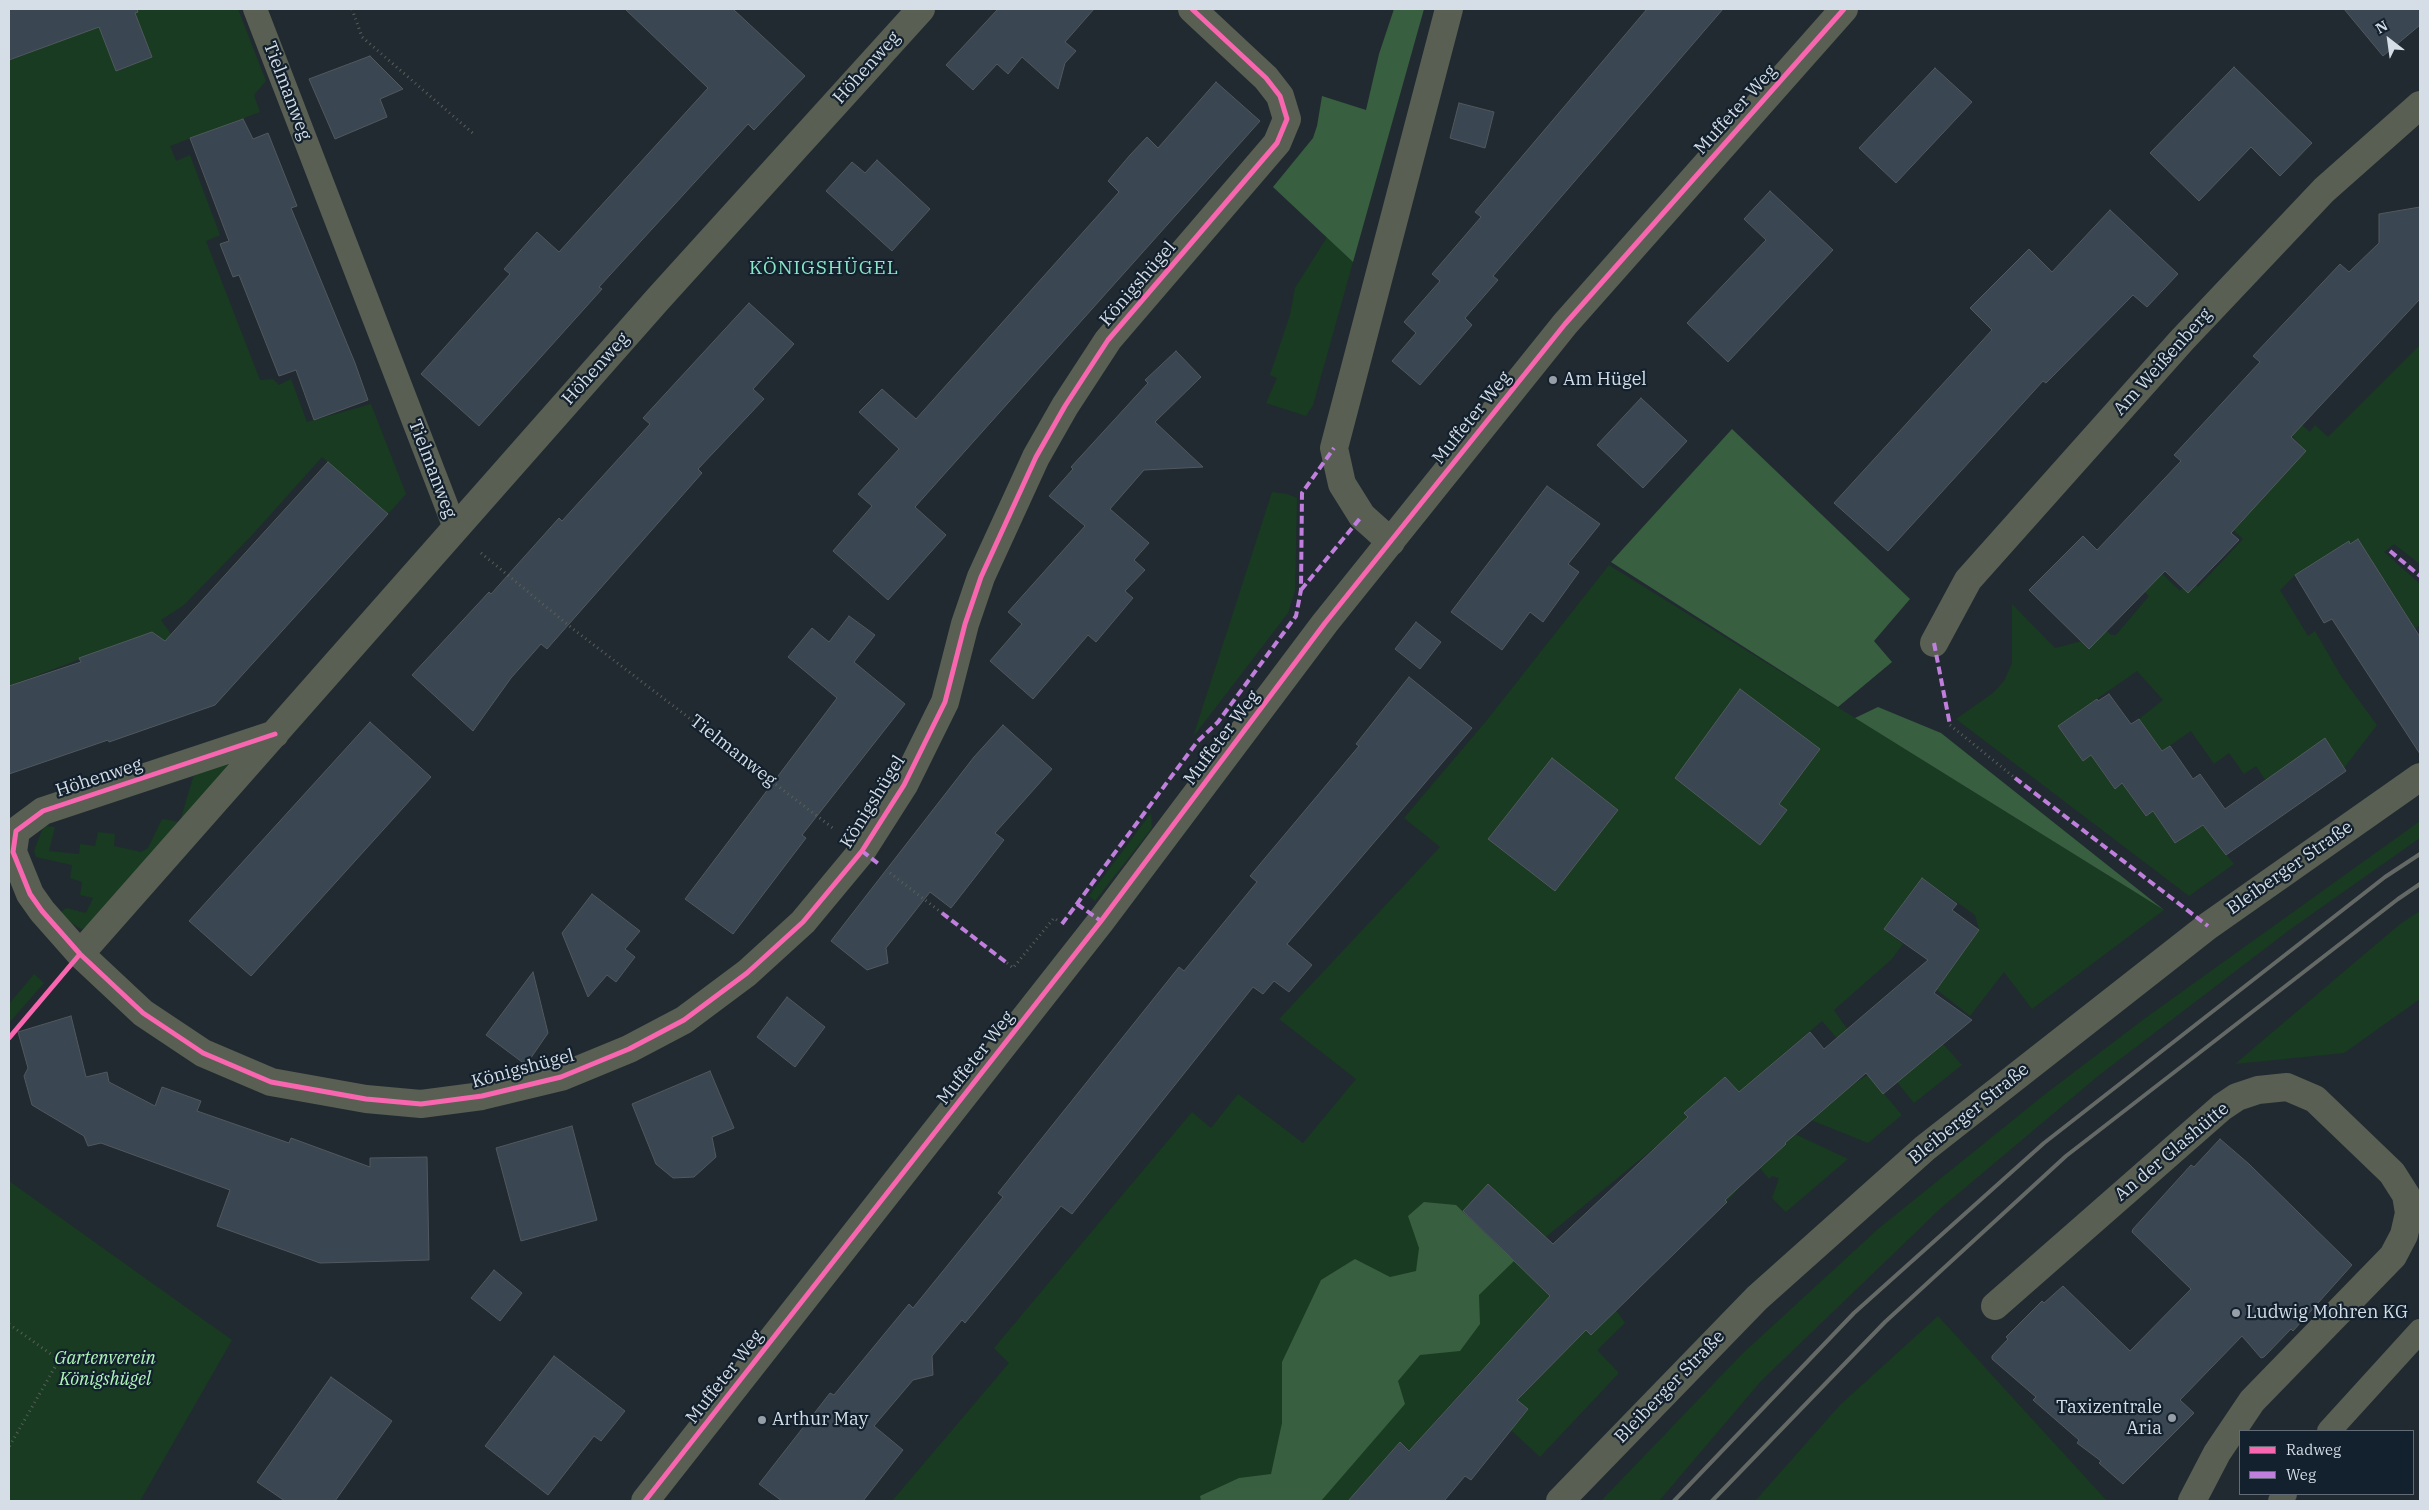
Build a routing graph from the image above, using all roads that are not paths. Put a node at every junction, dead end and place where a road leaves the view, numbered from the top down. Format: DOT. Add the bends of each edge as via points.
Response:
graph roads {
  1 [pos="254,9"];
  2 [pos="921,9"];
  3 [pos="1192,9"];
  4 [pos="1449,9"];
  5 [pos="1844,9"];
  6 [pos="2420,105"];
  7 [pos="455,528"];
  8 [pos="1391,542"];
  9 [pos="1934,643"];
  10 [pos="275,734"];
  11 [pos="2420,777"];
  12 [pos="80,954"];
  13 [pos="1995,1306"];
  14 [pos="2420,1330"];
  15 [pos="2330,1430"];
  16 [pos="645,1501"];
  17 [pos="1560,1501"];
  18 [pos="2192,1501"];
  1 -- 7 [label="lane, Tielmanweg"];
  2 -- 7 [label="street, Höhenweg"];
  3 -- 12 [label="street, Königshügel" via="1266,78 1280,96 1287,119 1277,143 1108,340 1065,406 1036,457 981,577 945,702 904,785 862,851 803,922 747,973 684,1020 629,1049 561,1077 482,1096 421,1104 366,1099 271,1082 204,1053 143,1013"];
  4 -- 8 [label="street" via="1334,448 1342,484 1362,516"];
  5 -- 8 [label="street, Muffeter Weg" via="1565,324"];
  6 -- 9 [label="street, Am Weißenberg" via="2324,190 2182,340 1968,580"];
  7 -- 10 [label="street, Höhenweg"];
  8 -- 16 [label="street, Muffeter Weg" via="1325,623 1088,938"];
  10 -- 12 [label="street, Höhenweg"];
  10 -- 12 [label="street, Höhenweg" via="43,811 16,832 13,852 30,894"];
  11 -- 17 [label="street, Bleiberger Straße" via="2208,926 1925,1148 1757,1298"];
  13 -- 18 [label="street, An der Glashütte" via="2222,1106 2251,1093 2287,1087 2315,1099 2392,1173 2406,1195 2409,1213 2404,1236 2393,1256 2252,1401 2217,1454"];
  14 -- 15 [label="lane"];
}
